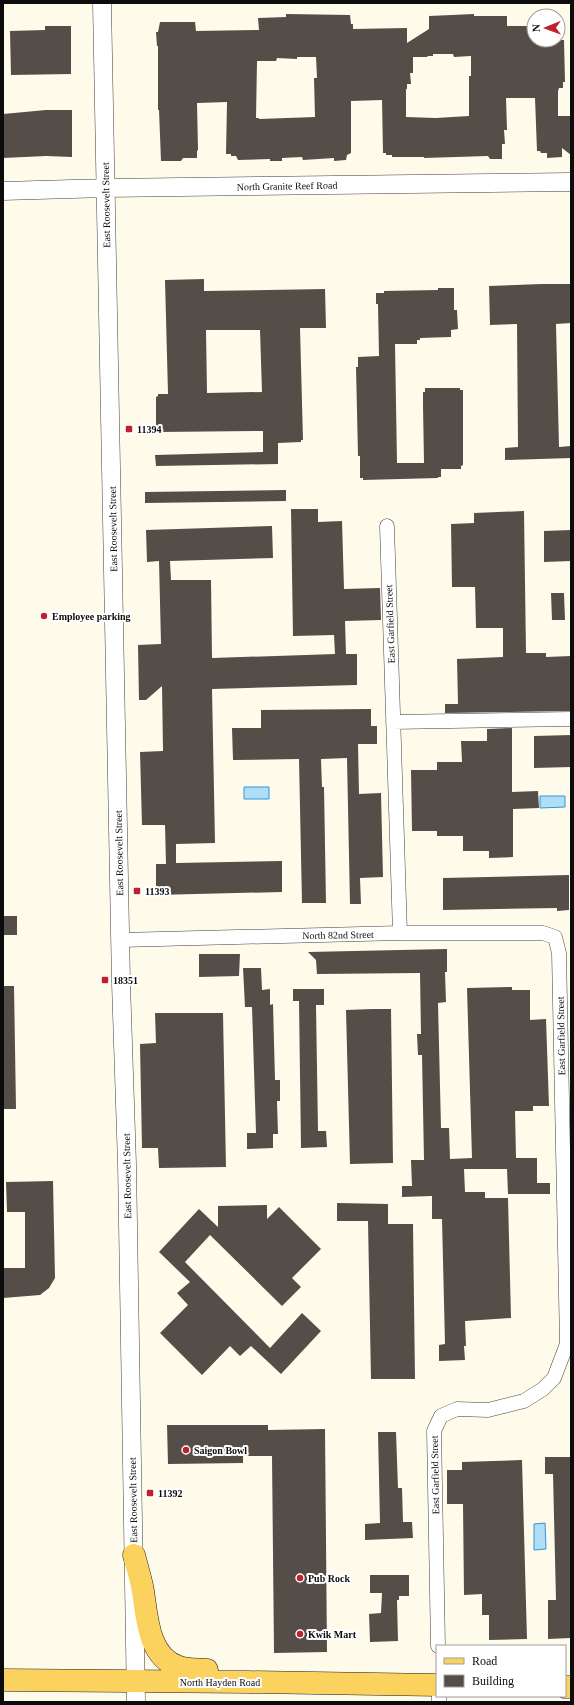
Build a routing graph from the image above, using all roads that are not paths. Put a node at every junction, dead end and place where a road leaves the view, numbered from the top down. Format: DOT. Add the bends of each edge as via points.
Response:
graph roads {
  1 [pos="102,3"];
  2 [pos="571,182"];
  3 [pos="106,188"];
  4 [pos="3,191"];
  5 [pos="387,526"];
  6 [pos="571,719"];
  7 [pos="393,722"];
  8 [pos="400,933"];
  9 [pos="555,937"];
  10 [pos="121,940"];
  11 [pos="134,1555"];
  12 [pos="438,1645"];
  13 [pos="3,1680"];
  14 [pos="248,1682"];
  15 [pos="436,1685"];
  16 [pos="136,1692"];
  1 -- 3 [label="street, East Roosevelt Street"];
  2 -- 3 [label="street, North Granite Reef Road"];
  3 -- 4 [label="street, North Granite Reef Road"];
  3 -- 10 [label="street, East Roosevelt Street"];
  5 -- 7 [label="street, East Garfield Street"];
  6 -- 7 [label="street"];
  7 -- 8 [label="street, East Garfield Street"];
  8 -- 9 [label="street, North 82nd Street" via="543,934"];
  8 -- 10 [label="street, North 82nd Street"];
  9 -- 12 [label="street, East Garfield Street" via="559,952 567,1344 554,1378 524,1401 488,1410 457,1409 441,1416 434,1431"];
  10 -- 11 [label="street, East Roosevelt Street"];
  11 -- 14 [label="main road" via="151,1637 163,1655 180,1668 218,1670"];
  11 -- 16 [label="street, East Roosevelt Street"];
  13 -- 16 [label="main road, North Hayden Road"];
  14 -- 15 [label="main road, North Hayden Road"];
  14 -- 16 [label="main road, North Hayden Road"];
}
